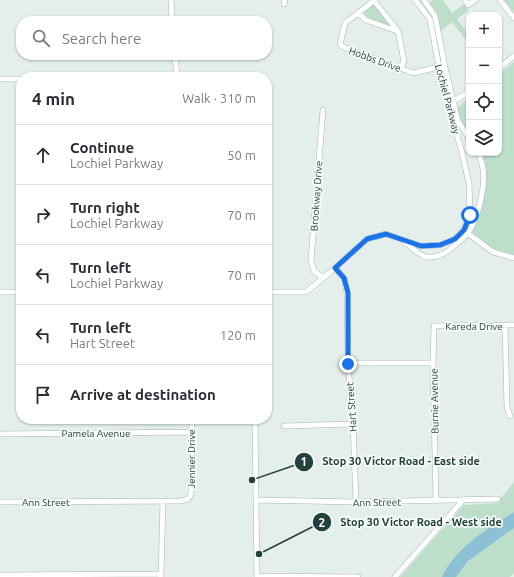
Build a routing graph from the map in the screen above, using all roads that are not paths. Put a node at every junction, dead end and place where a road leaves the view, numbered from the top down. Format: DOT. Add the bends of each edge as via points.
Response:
graph roads {
  1 [pos="171,0"];
  2 [pos="416,0"];
  3 [pos="424,0"];
  4 [pos="465,0"];
  5 [pos="474,0"];
  6 [pos="500,0"];
  7 [pos="374,1"];
  8 [pos="358,13"];
  9 [pos="172,16"];
  10 [pos="514,18"];
  11 [pos="398,31"];
  12 [pos="514,56"];
  13 [pos="175,60"];
  14 [pos="502,66"];
  15 [pos="439,67"];
  16 [pos="445,67"];
  17 [pos="400,68"];
  18 [pos="177,72"];
  19 [pos="0,78"];
  20 [pos="16,79"];
  21 [pos="466,94"];
  22 [pos="450,101"];
  23 [pos="323,110"];
  24 [pos="466,133"];
  25 [pos="480,156"];
  26 [pos="465,232"];
  27 [pos="402,240"];
  28 [pos="514,258"];
  29 [pos="335,268"];
  30 [pos="323,278"];
  31 [pos="0,292"];
  32 [pos="16,292"];
  33 [pos="272,292"];
  34 [pos="514,325"];
  35 [pos="434,326"];
  36 [pos="505,326"];
  37 [pos="433,363"];
  38 [pos="348,364"];
  39 [pos="510,416"];
  40 [pos="192,424"];
  41 [pos="255,424"];
  42 [pos="353,424"];
  43 [pos="284,426"];
  44 [pos="192,432"];
  45 [pos="0,434"];
  46 [pos="498,498"];
  47 [pos="188,499"];
  48 [pos="464,499"];
  49 [pos="256,500"];
  50 [pos="436,500"];
  51 [pos="164,501"];
  52 [pos="0,502"];
  53 [pos="356,502"];
  54 [pos="0,575"];
  55 [pos="161,576"];
  56 [pos="257,576"];
  57 [pos="358,577"];
  58 [pos="395,577"];
  1 -- 9 [label="street"];
  2 -- 15 [label="street, Lochiel Parkway" via="430,19"];
  3 -- 16 [label="street, Lochiel Parkway" via="435,16"];
  4 -- 5 [label="street" via="468,4"];
  6 -- 10 [label="street"];
  7 -- 8 [label="street, Hobbs Drive"];
  7 -- 11 [label="street"];
  8 -- 11 [label="street" via="366,20"];
  8 -- 17 [label="street, Hobbs Drive" via="345,23 340,44"];
  11 -- 17 [label="street" via="404,61"];
  12 -- 14 [label="street"];
  13 -- 18 [label="street"];
  15 -- 16 [label="street, Hobbs Drive"];
  15 -- 17 [label="street, Hobbs Drive" via="413,73"];
  15 -- 22 [label="street, Lochiel Parkway"];
  16 -- 22 [label="street, Lochiel Parkway"];
  19 -- 20 [label="street"];
  21 -- 22 [label="street"];
  22 -- 24 [label="street, Lochiel Parkway"];
  22 -- 26 [label="street, Lochiel Parkway" via="469,183 470,215"];
  23 -- 30 [label="street, Brookway Drive" via="311,260 314,271"];
  25 -- 26 [label="street, Lochiel Parkway" via="483,168 480,205 473,224"];
  26 -- 27 [label="street, Lochiel Parkway" via="440,245 421,246"];
  26 -- 27 [label="street, Lochiel Parkway" via="448,252 438,256 426,257"];
  26 -- 28 [label="street" via="493,252"];
  27 -- 29 [label="street, Lochiel Parkway" via="386,234 367,239"];
  29 -- 30 [label="street, Lochiel Parkway"];
  29 -- 38 [label="street, Hart Street" via="344,278 348,293"];
  30 -- 33 [label="street, Lochiel Parkway" via="306,292"];
  31 -- 32 [label="street"];
  34 -- 36 [label="street, Kareda Drive"];
  35 -- 36 [label="street, Kareda Drive"];
  35 -- 37 [label="street, Burnie Avenue"];
  36 -- 39 [label="street" via="507,407"];
  37 -- 38 [label="street"];
  37 -- 50 [label="street, Burnie Avenue"];
  38 -- 42 [label="street, Hart Street"];
  40 -- 44 [label="street, Jennier Drive"];
  41 -- 49 [label="street"];
  42 -- 43 [label="street"];
  42 -- 53 [label="street, Hart Street"];
  44 -- 45 [label="street, Pamela Avenue"];
  44 -- 47 [label="street, Jennier Drive" via="192,494"];
  46 -- 48 [label="street, Ann Street"];
  47 -- 51 [label="street, Ann Street"];
  48 -- 50 [label="street, Ann Street"];
  48 -- 58 [label="street"];
  49 -- 53 [label="street, Ann Street"];
  49 -- 56 [label="street"];
  50 -- 53 [label="street, Ann Street"];
  51 -- 52 [label="street, Ann Street"];
  51 -- 55 [label="street"];
  54 -- 55 [label="street"];
  56 -- 57 [label="street"];
}
